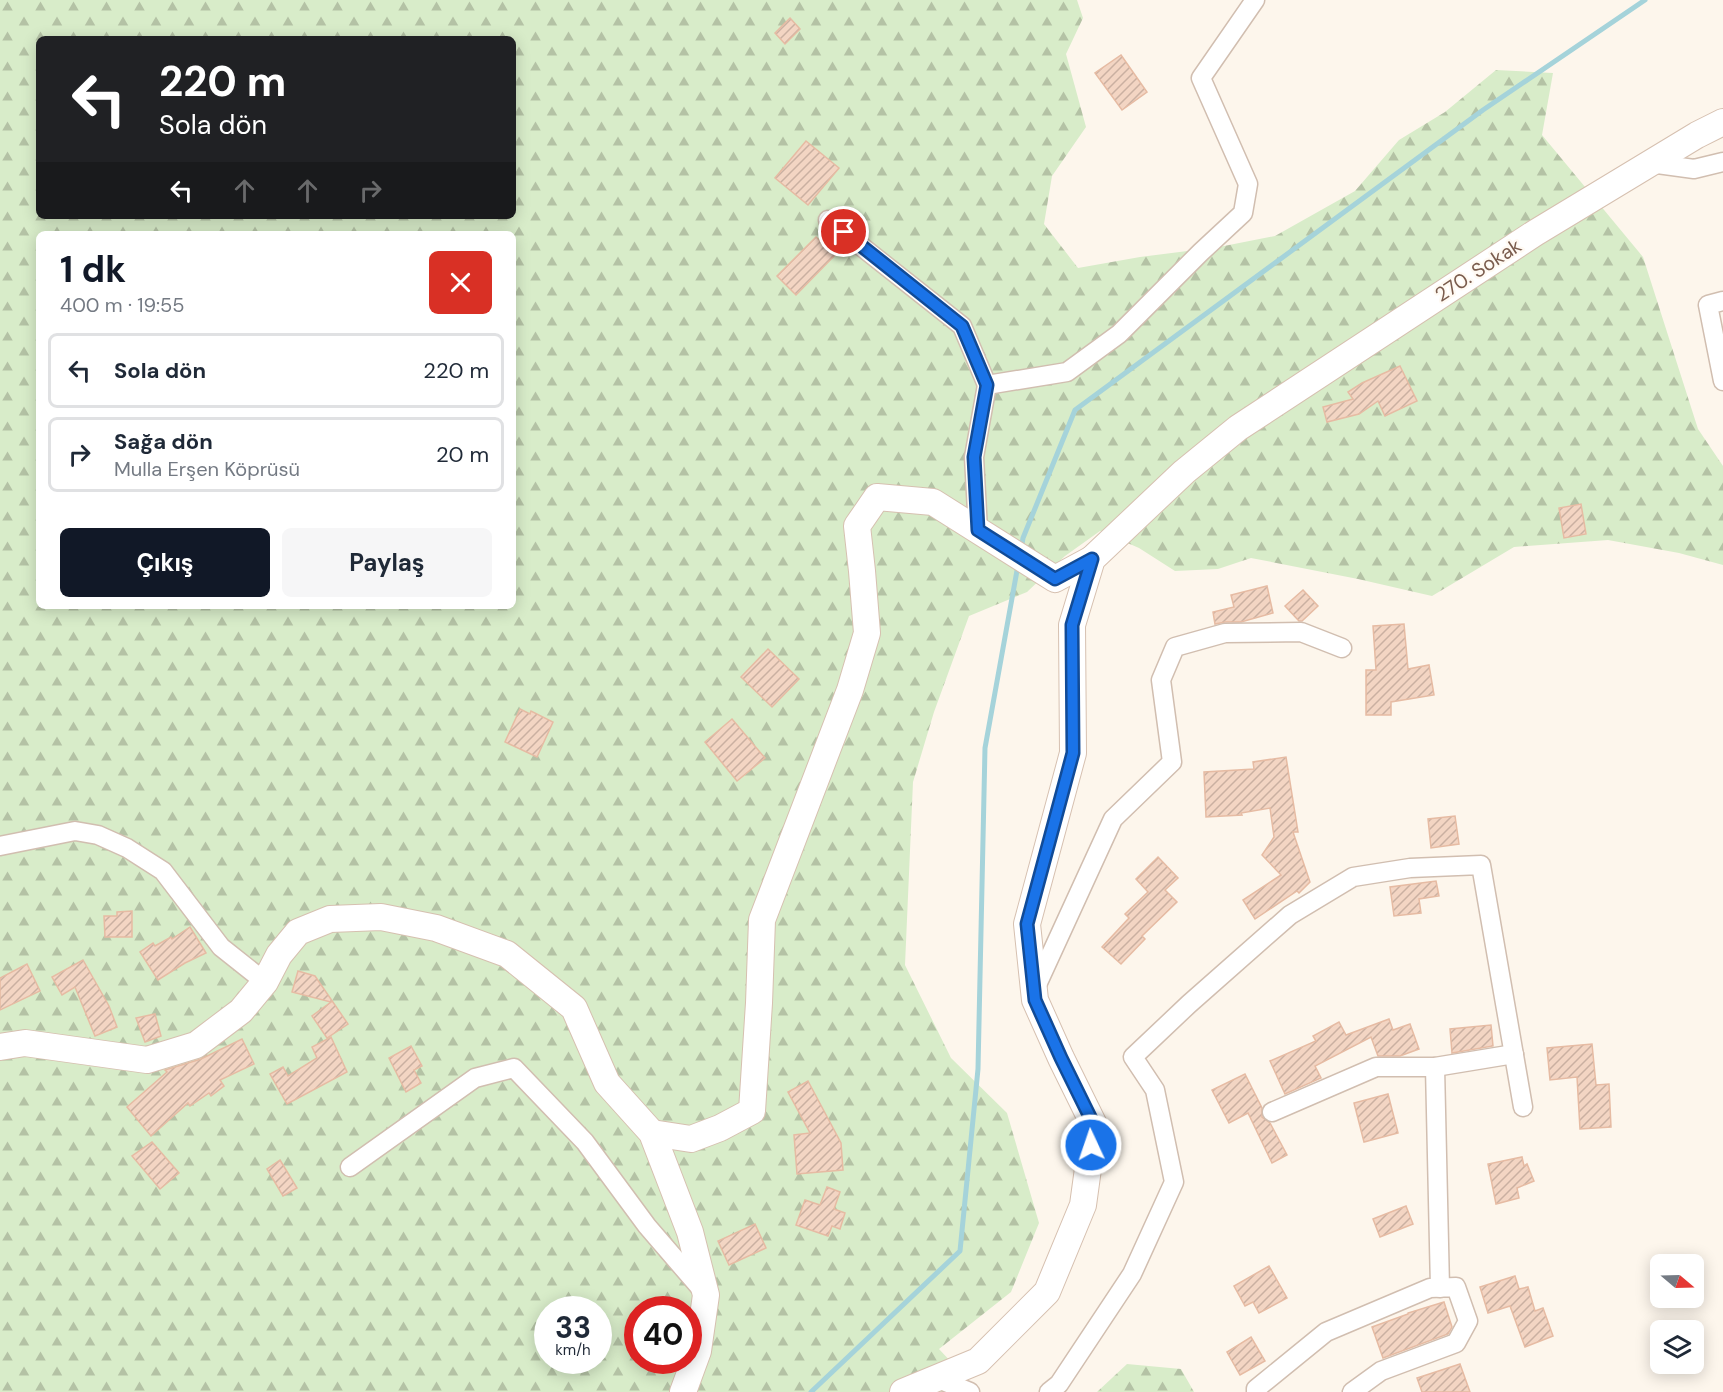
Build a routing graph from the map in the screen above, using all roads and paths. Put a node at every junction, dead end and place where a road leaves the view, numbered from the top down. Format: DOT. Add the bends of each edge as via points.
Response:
graph roads {
  1 [pos="1255,0"];
  2 [pos="1723,122"];
  3 [pos="1723,162"];
  4 [pos="1650,163"];
  5 [pos="828,220"];
  6 [pos="1723,301"];
  7 [pos="1723,381"];
  8 [pos="987,385"];
  9 [pos="978,530"];
  10 [pos="1092,559"];
  11 [pos="1342,648"];
  12 [pos="0,846"];
  13 [pos="265,982"];
  14 [pos="1034,990"];
  15 [pos="0,1047"];
  16 [pos="1514,1054"];
  17 [pos="1435,1067"];
  18 [pos="1523,1107"];
  19 [pos="1272,1112"];
  20 [pos="652,1133"];
  21 [pos="350,1167"];
  22 [pos="1440,1288"];
  23 [pos="706,1294"];
  24 [pos="936,1378"];
  25 [pos="683,1392"];
  26 [pos="903,1392"];
  27 [pos="970,1392"];
  28 [pos="1049,1392"];
  29 [pos="1256,1392"];
  30 [pos="1352,1392"];
  1 -- 8 [label="street" via="1201,78 1248,184 1243,213 1119,334 1067,372"];
  2 -- 4 [label="street, 270. Sokak"];
  3 -- 4 [label="street" via="1694,169"];
  4 -- 10 [label="street, 270. Sokak" via="1535,233 1238,428 1184,472"];
  5 -- 8 [label="street" via="962,326"];
  6 -- 7 [label="street" via="1708,305"];
  8 -- 9 [label="street" via="974,457"];
  9 -- 10 [label="street" via="1055,579"];
  9 -- 20 [label="street" via="933,502 878,497 856,526 867,633 850,690 762,920 752,1111 691,1139"];
  10 -- 14 [label="street" via="1072,625 1073,753 1027,924"];
  11 -- 14 [label="street" via="1301,632 1225,633 1175,647 1161,680 1172,762 1113,819"];
  12 -- 13 [label="street" via="75,831 98,835 127,848 163,871 222,947"];
  13 -- 15 [label="street" via="241,1011 196,1045 147,1060 25,1043"];
  13 -- 20 [label="street" via="279,955 298,932 330,920 381,917 436,928 507,954 574,1008 607,1083"];
  14 -- 24 [label="street" via="1035,1000 1094,1125 1083,1205 1047,1292 978,1361"];
  16 -- 17 [label="street"];
  16 -- 18 [label="street"];
  16 -- 28 [label="street" via="1481,865 1410,868 1353,877 1290,915 1133,1057 1155,1090 1174,1182 1132,1274 1059,1384"];
  17 -- 19 [label="street" via="1376,1067"];
  17 -- 22 [label="street"];
  20 -- 23 [label="street" via="690,1232"];
  21 -- 23 [label="street" via="475,1078 514,1068 585,1142 647,1226"];
  22 -- 29 [label="street" via="1430,1288 1326,1332"];
  22 -- 30 [label="street" via="1456,1287 1468,1321 1456,1344 1381,1371"];
  23 -- 25 [label="street" via="698,1351"];
  24 -- 26 [label="street"];
  24 -- 27 [label="street"];
}
